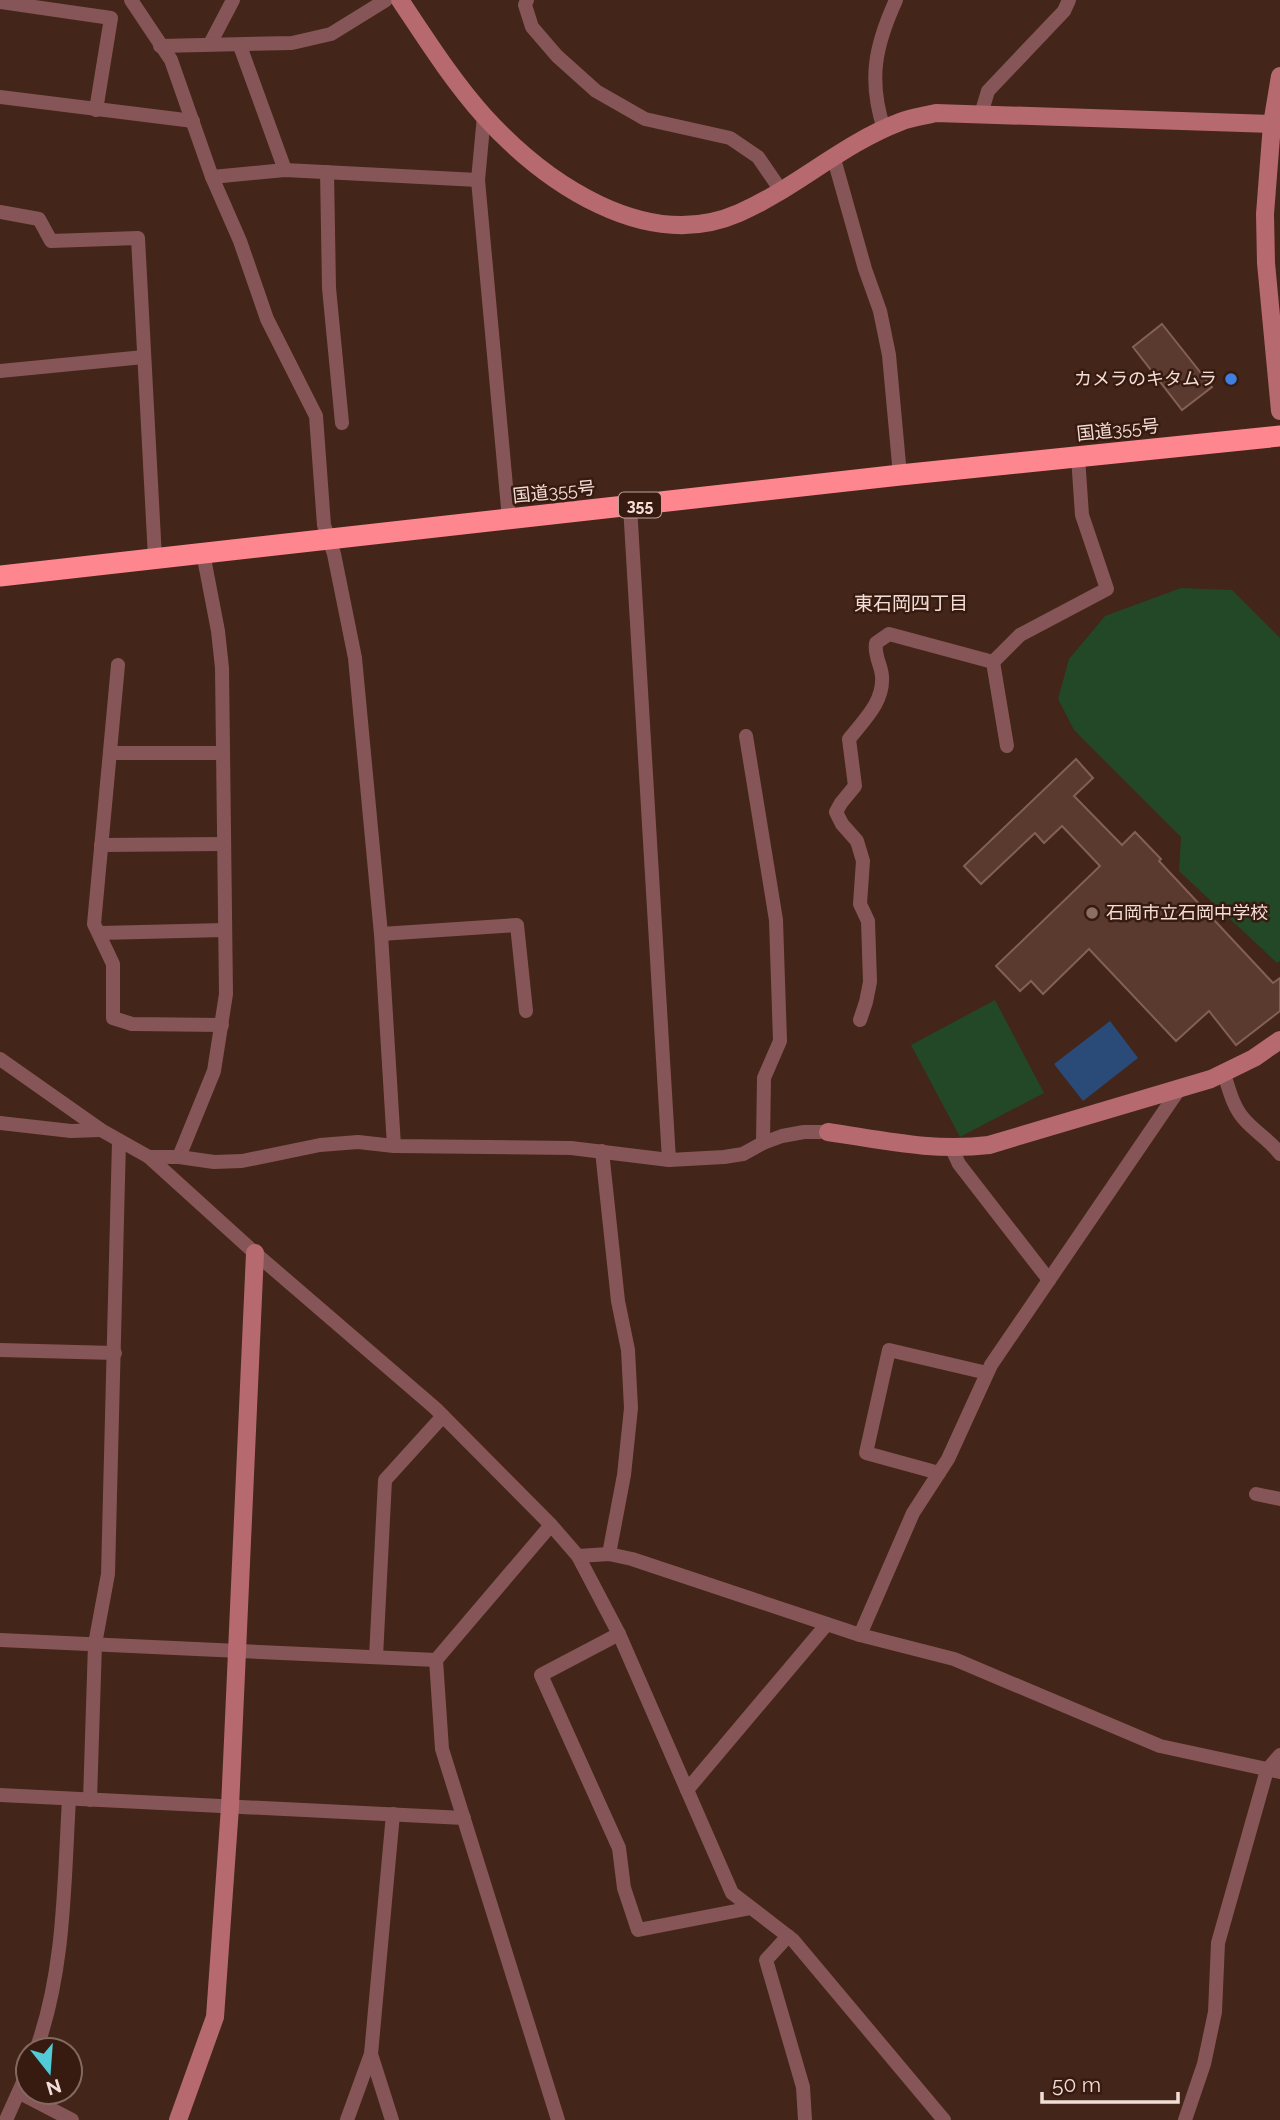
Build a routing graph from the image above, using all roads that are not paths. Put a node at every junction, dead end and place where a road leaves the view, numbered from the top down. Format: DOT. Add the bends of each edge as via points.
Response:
graph roads {
  1 [pos="131,0"];
  2 [pos="233,0"];
  3 [pos="386,0"];
  4 [pos="400,0"];
  5 [pos="527,0"];
  6 [pos="896,0"];
  7 [pos="1069,0"];
  8 [pos="0,2"];
  9 [pos="210,44"];
  10 [pos="160,46"];
  11 [pos="240,46"];
  12 [pos="1280,76"];
  13 [pos="0,97"];
  14 [pos="96,110"];
  15 [pos="981,114"];
  16 [pos="484,116"];
  17 [pos="193,121"];
  18 [pos="1272,124"];
  19 [pos="884,129"];
  20 [pos="834,159"];
  21 [pos="285,170"];
  22 [pos="327,172"];
  23 [pos="212,177"];
  24 [pos="478,180"];
  25 [pos="782,192"];
  26 [pos="0,212"];
  27 [pos="144,357"];
  28 [pos="0,371"];
  29 [pos="1280,411"];
  30 [pos="342,423"];
  31 [pos="1280,436"];
  32 [pos="1078,457"];
  33 [pos="900,475"];
  34 [pos="630,506"];
  35 [pos="509,519"];
  36 [pos="329,539"];
  37 [pos="203,553"];
  38 [pos="155,558"];
  39 [pos="0,576"];
  40 [pos="993,662"];
  41 [pos="118,665"];
  42 [pos="746,736"];
  43 [pos="1007,746"];
  44 [pos="110,753"];
  45 [pos="223,753"];
  46 [pos="224,844"];
  47 [pos="101,845"];
  48 [pos="225,930"];
  49 [pos="99,933"];
  50 [pos="381,934"];
  51 [pos="526,1011"];
  52 [pos="860,1020"];
  53 [pos="222,1025"];
  54 [pos="1280,1040"];
  55 [pos="0,1059"];
  56 [pos="1224,1074"];
  57 [pos="1180,1088"];
  58 [pos="0,1123"];
  59 [pos="101,1130"];
  60 [pos="828,1132"];
  61 [pos="119,1141"];
  62 [pos="763,1143"];
  63 [pos="394,1146"];
  64 [pos="951,1149"];
  65 [pos="602,1151"];
  66 [pos="1280,1154"];
  67 [pos="149,1157"];
  68 [pos="179,1157"];
  69 [pos="669,1160"];
  70 [pos="255,1253"];
  71 [pos="1049,1280"];
  72 [pos="0,1350"];
  73 [pos="115,1353"];
  74 [pos="987,1373"];
  75 [pos="443,1416"];
  76 [pos="939,1473"];
  77 [pos="1256,1494"];
  78 [pos="1280,1499"];
  79 [pos="551,1525"];
  80 [pos="609,1554"];
  81 [pos="578,1556"];
  82 [pos="827,1624"];
  83 [pos="619,1633"];
  84 [pos="860,1635"];
  85 [pos="0,1640"];
  86 [pos="95,1644"];
  87 [pos="236,1653"];
  88 [pos="376,1657"];
  89 [pos="436,1660"];
  90 [pos="1280,1755"];
  91 [pos="1274,1771"];
  92 [pos="687,1790"];
  93 [pos="0,1795"];
  94 [pos="69,1799"];
  95 [pos="90,1800"];
  96 [pos="230,1807"];
  97 [pos="393,1814"];
  98 [pos="464,1818"];
  99 [pos="751,1908"];
  100 [pos="788,1936"];
  101 [pos="40,2036"];
  102 [pos="372,2054"];
  103 [pos="45,2106"];
  104 [pos="72,2120"];
  105 [pos="178,2120"];
  106 [pos="347,2120"];
  107 [pos="392,2120"];
  108 [pos="558,2120"];
  109 [pos="805,2120"];
  110 [pos="944,2120"];
  111 [pos="1185,2120"];
  1 -- 10 [label="street"];
  2 -- 9 [label="street"];
  3 -- 11 [label="street" via="331,34 292,43"];
  4 -- 16 [label="street"];
  5 -- 25 [label="street" via="532,27 596,92 645,119 730,138 758,157"];
  6 -- 19 [label="street" via="875,68 876,103"];
  7 -- 15 [label="street" via="1064,11 988,91"];
  8 -- 14 [label="street" via="111,18"];
  9 -- 10 [label="street"];
  9 -- 11 [label="street"];
  10 -- 17 [label="street" via="171,60"];
  11 -- 21 [label="street"];
  12 -- 18 [label="street"];
  13 -- 14 [label="street"];
  14 -- 17 [label="street"];
  15 -- 18 [label="street"];
  15 -- 19 [label="street" via="936,113"];
  16 -- 24 [label="street"];
  16 -- 25 [label="street" via="558,181 619,214 653,223 715,222"];
  17 -- 23 [label="street"];
  18 -- 29 [label="street" via="1266,263"];
  19 -- 20 [label="street"];
  20 -- 25 [label="street"];
  20 -- 33 [label="street" via="880,311 889,355"];
  21 -- 22 [label="street"];
  21 -- 23 [label="street"];
  22 -- 24 [label="street"];
  22 -- 30 [label="street" via="329,288"];
  23 -- 36 [label="street" via="267,319 316,416 324,525"];
  24 -- 35 [label="street"];
  26 -- 27 [label="street" via="39,219 51,241 138,238"];
  27 -- 28 [label="street"];
  27 -- 38 [label="street"];
  31 -- 32 [label="highway, 国道355号 / 355"];
  32 -- 33 [label="highway, 国道355号 / 355"];
  32 -- 40 [label="street" via="1082,514 1107,589 1020,635"];
  33 -- 34 [label="highway, 国道355号 / 355"];
  34 -- 35 [label="highway, 国道355号 / 355"];
  34 -- 69 [label="street"];
  35 -- 36 [label="highway, 国道355号 / 355"];
  36 -- 37 [label="highway, 国道355号 / 355"];
  36 -- 50 [label="street" via="355,658"];
  37 -- 38 [label="highway, 国道355号 / 355"];
  37 -- 45 [label="street" via="220,655"];
  38 -- 39 [label="highway, 国道355号 / 355"];
  40 -- 43 [label="street"];
  40 -- 52 [label="street" via="889,634 876,643 882,676 879,700 849,739 855,786 836,812 857,841 863,861 860,904 868,921 870,982"];
  41 -- 44 [label="street"];
  42 -- 62 [label="street" via="776,920 780,1041 764,1078"];
  44 -- 45 [label="street"];
  44 -- 47 [label="street"];
  45 -- 46 [label="street"];
  46 -- 47 [label="street"];
  46 -- 48 [label="street"];
  47 -- 49 [label="street" via="94,924"];
  48 -- 49 [label="street"];
  48 -- 53 [label="street"];
  49 -- 53 [label="street" via="113,964 113,1018 132,1024"];
  50 -- 51 [label="street" via="517,925"];
  50 -- 63 [label="street"];
  53 -- 68 [label="street" via="214,1071"];
  54 -- 56 [label="street"];
  55 -- 59 [label="street"];
  56 -- 57 [label="street"];
  56 -- 66 [label="street" via="1245,1120"];
  57 -- 64 [label="street" via="1023,1137"];
  57 -- 71 [label="street"];
  58 -- 59 [label="street"];
  59 -- 61 [label="street"];
  60 -- 62 [label="street" via="804,1132"];
  60 -- 64 [label="street"];
  61 -- 67 [label="street"];
  61 -- 73 [label="street"];
  62 -- 69 [label="street" via="743,1154"];
  63 -- 65 [label="street"];
  63 -- 68 [label="street" via="358,1142 320,1145 242,1161"];
  64 -- 71 [label="street"];
  65 -- 69 [label="street"];
  65 -- 80 [label="street" via="618,1301 628,1350 631,1408"];
  67 -- 68 [label="street"];
  67 -- 70 [label="street"];
  70 -- 75 [label="street"];
  70 -- 87 [label="street"];
  71 -- 74 [label="street"];
  72 -- 73 [label="street"];
  73 -- 86 [label="street" via="108,1574"];
  74 -- 76 [label="street"];
  74 -- 76 [label="street" via="889,1350 866,1453"];
  75 -- 79 [label="street"];
  75 -- 88 [label="street" via="385,1480"];
  76 -- 84 [label="street" via="913,1513"];
  77 -- 78 [label="street"];
  79 -- 81 [label="street"];
  79 -- 89 [label="street"];
  80 -- 81 [label="street"];
  80 -- 82 [label="street"];
  81 -- 83 [label="street"];
  82 -- 84 [label="street"];
  82 -- 92 [label="street"];
  83 -- 92 [label="street"];
  83 -- 99 [label="street" via="541,1675 619,1848 624,1888 638,1930"];
  84 -- 91 [label="street" via="954,1659 1160,1746"];
  85 -- 86 [label="street"];
  86 -- 87 [label="street"];
  86 -- 95 [label="street"];
  87 -- 88 [label="street"];
  87 -- 96 [label="street"];
  88 -- 89 [label="street"];
  89 -- 98 [label="street" via="442,1749"];
  90 -- 91 [label="street"];
  91 -- 111 [label="street" via="1218,1943 1215,2012"];
  92 -- 99 [label="street" via="732,1893"];
  93 -- 94 [label="street"];
  94 -- 95 [label="street"];
  94 -- 101 [label="street" via="62,1930 54,1992"];
  95 -- 96 [label="street"];
  96 -- 97 [label="street"];
  96 -- 105 [label="street" via="215,2017"];
  97 -- 98 [label="street"];
  97 -- 102 [label="street"];
  98 -- 108 [label="street"];
  99 -- 100 [label="street"];
  100 -- 109 [label="street" via="766,1960 803,2087"];
  100 -- 110 [label="street"];
  102 -- 106 [label="street"];
  102 -- 107 [label="street"];
  103 -- 104 [label="street"];
}
